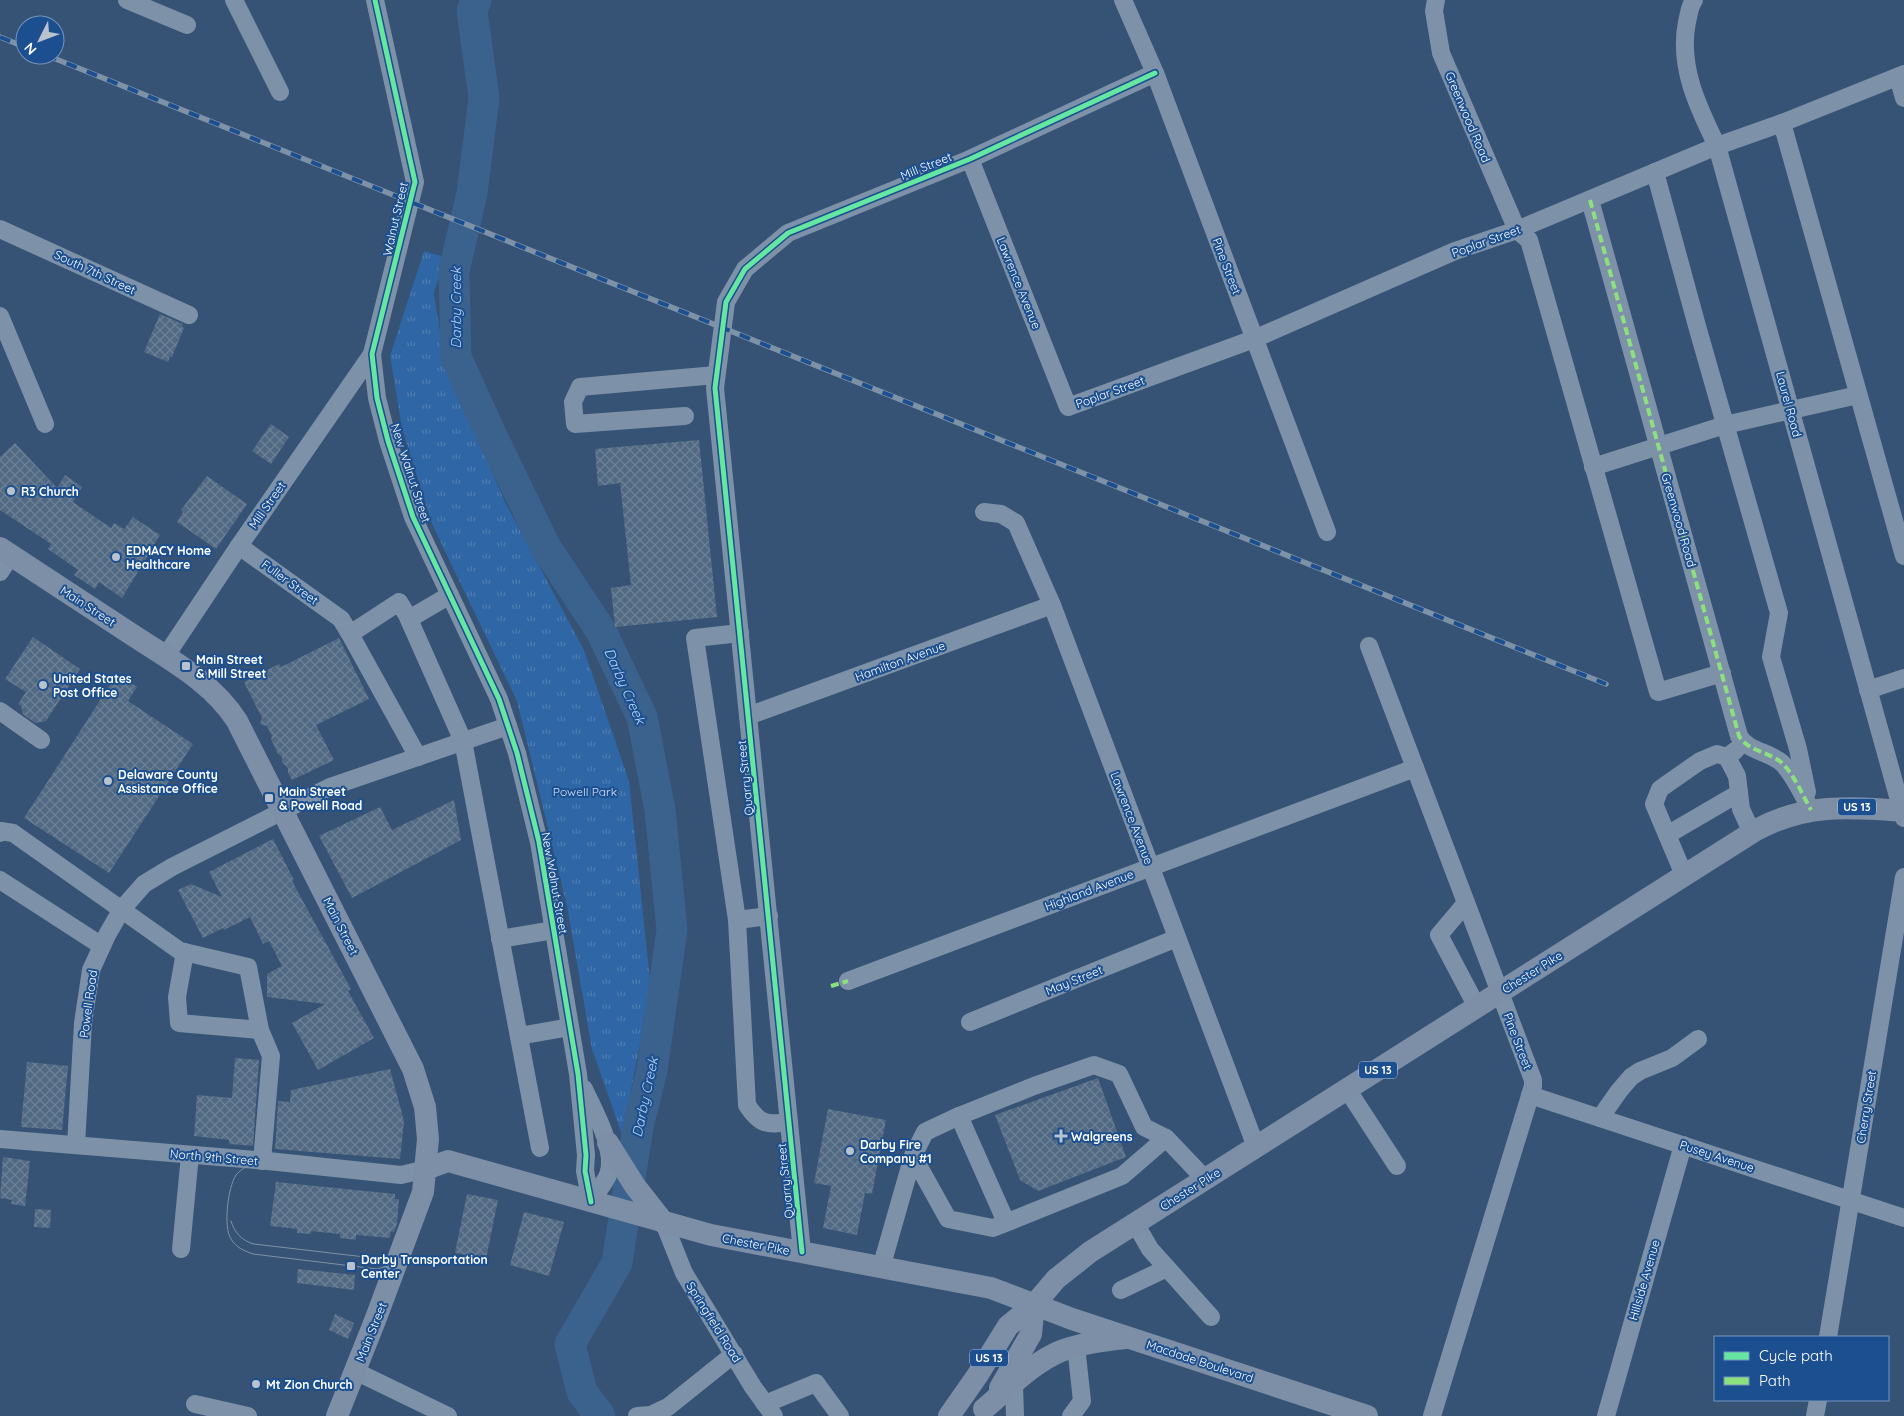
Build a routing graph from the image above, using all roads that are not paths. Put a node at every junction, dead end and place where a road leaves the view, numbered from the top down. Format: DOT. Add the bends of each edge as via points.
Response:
graph roads {
  1 [pos="127,0"];
  2 [pos="234,0"];
  3 [pos="375,0"];
  4 [pos="1124,0"];
  5 [pos="1436,0"];
  6 [pos="1694,0"];
  7 [pos="188,25"];
  8 [pos="1155,73"];
  9 [pos="1901,76"];
  10 [pos="280,92"];
  11 [pos="1904,98"];
  12 [pos="1782,123"];
  13 [pos="1717,146"];
  14 [pos="970,158"];
  15 [pos="1655,172"];
  16 [pos="1590,200"];
  17 [pos="0,229"];
  18 [pos="1517,230"];
  19 [pos="726,302"];
  20 [pos="189,315"];
  21 [pos="0,316"];
  22 [pos="1254,339"];
  23 [pos="372,354"];
  24 [pos="716,375"];
  25 [pos="1858,395"];
  26 [pos="1068,407"];
  27 [pos="1790,410"];
  28 [pos="685,416"];
  29 [pos="45,424"];
  30 [pos="1725,425"];
  31 [pos="1658,447"];
  32 [pos="1593,467"];
  33 [pos="984,512"];
  34 [pos="1327,532"];
  35 [pos="239,546"];
  36 [pos="1904,556"];
  37 [pos="4,558"];
  38 [pos="450,595"];
  39 [pos="1052,606"];
  40 [pos="409,620"];
  41 [pos="740,633"];
  42 [pos="350,634"];
  43 [pos="1369,646"];
  44 [pos="165,656"];
  45 [pos="1722,673"];
  46 [pos="1904,678"];
  47 [pos="1868,690"];
  48 [pos="0,711"];
  49 [pos="748,716"];
  50 [pos="508,726"];
  51 [pos="41,740"];
  52 [pos="463,741"];
  53 [pos="1745,744"];
  54 [pos="418,757"];
  55 [pos="1727,757"];
  56 [pos="1415,768"];
  57 [pos="1739,794"];
  58 [pos="1811,810"];
  59 [pos="282,811"];
  60 [pos="1903,813"];
  61 [pos="0,833"];
  62 [pos="1752,833"];
  63 [pos="1667,835"];
  64 [pos="1151,868"];
  65 [pos="1684,875"];
  66 [pos="1904,877"];
  67 [pos="0,880"];
  68 [pos="1466,903"];
  69 [pos="122,909"];
  70 [pos="768,916"];
  71 [pos="737,920"];
  72 [pos="554,930"];
  73 [pos="1177,938"];
  74 [pos="500,939"];
  75 [pos="102,946"];
  76 [pos="185,952"];
  77 [pos="848,981"];
  78 [pos="1500,992"];
  79 [pos="1477,1007"];
  80 [pos="970,1022"];
  81 [pos="570,1027"];
  82 [pos="260,1030"];
  83 [pos="519,1036"];
  84 [pos="1698,1039"];
  85 [pos="578,1074"];
  86 [pos="1347,1089"];
  87 [pos="1530,1095"];
  88 [pos="959,1116"];
  89 [pos="1600,1118"];
  90 [pos="789,1122"];
  91 [pos="1166,1138"];
  92 [pos="0,1139"];
  93 [pos="608,1143"];
  94 [pos="76,1145"];
  95 [pos="1683,1145"];
  96 [pos="1256,1147"];
  97 [pos="540,1148"];
  98 [pos="190,1154"];
  99 [pos="913,1156"];
  100 [pos="262,1161"];
  101 [pos="1397,1166"];
  102 [pos="426,1169"];
  103 [pos="1205,1179"];
  104 [pos="1850,1200"];
  105 [pos="591,1202"];
  106 [pos="1904,1218"];
  107 [pos="1006,1222"];
  108 [pos="664,1223"];
  109 [pos="1135,1223"];
  110 [pos="181,1249"];
  111 [pos="802,1252"];
  112 [pos="881,1268"];
  113 [pos="1167,1268"];
  114 [pos="1121,1290"];
  115 [pos="1034,1305"];
  116 [pos="1211,1317"];
  117 [pos="1828,1336"];
  118 [pos="1128,1337"];
  119 [pos="1076,1346"];
  120 [pos="734,1354"];
  121 [pos="355,1371"];
  122 [pos="1014,1384"];
  123 [pos="1818,1401"];
  124 [pos="195,1404"];
  125 [pos="770,1410"];
  126 [pos="981,1412"];
  127 [pos="248,1416"];
  128 [pos="337,1416"];
  129 [pos="448,1416"];
  130 [pos="637,1416"];
  131 [pos="840,1416"];
  132 [pos="949,1416"];
  133 [pos="1015,1416"];
  134 [pos="1071,1416"];
  135 [pos="1367,1416"];
  136 [pos="1432,1416"];
  137 [pos="1606,1416"];
  138 [pos="1815,1416"];
  1 -- 7 [label="street"];
  2 -- 10 [label="street"];
  3 -- 23 [label="street, Walnut Street" via="415,182"];
  4 -- 8 [label="street, Pine Street"];
  5 -- 18 [label="street, Greenwood Road" via="1434,11 1441,53"];
  6 -- 13 [label="street, Laurel Road" via="1684,38 1686,67 1700,110"];
  8 -- 14 [label="street, Mill Street"];
  8 -- 22 [label="street, Pine Street"];
  9 -- 11 [label="street"];
  9 -- 12 [label="street, Poplar Street"];
  12 -- 13 [label="street, Poplar Street"];
  12 -- 25 [label="street"];
  13 -- 15 [label="street, Poplar Street"];
  13 -- 27 [label="street, Laurel Road"];
  14 -- 19 [label="street, Mill Street" via="788,233 745,269"];
  14 -- 26 [label="street, Lawrence Avenue"];
  15 -- 16 [label="street, Poplar Street"];
  15 -- 30 [label="street"];
  16 -- 18 [label="street, Poplar Street"];
  16 -- 31 [label="street, Greenwood Road"];
  17 -- 20 [label="street, South 7th Street"];
  18 -- 22 [label="street, Poplar Street" via="1455,251"];
  18 -- 32 [label="street, Greenwood Road" via="1529,240"];
  19 -- 24 [label="street, Quarry Street"];
  21 -- 29 [label="street"];
  22 -- 26 [label="street, Poplar Street"];
  22 -- 34 [label="street, Pine Street"];
  23 -- 35 [label="street, Mill Street"];
  23 -- 38 [label="street, New Walnut Street" via="377,398 388,442 413,517"];
  24 -- 28 [label="street" via="580,388 573,402 575,424"];
  24 -- 41 [label="street, Quarry Street"];
  25 -- 27 [label="street"];
  25 -- 36 [label="street"];
  27 -- 30 [label="street"];
  27 -- 47 [label="street, Laurel Road"];
  30 -- 31 [label="street"];
  30 -- 58 [label="street" via="1779,613 1771,657 1798,749"];
  31 -- 32 [label="street"];
  31 -- 45 [label="street, Greenwood Road"];
  32 -- 45 [label="street, Greenwood Road" via="1658,692"];
  33 -- 39 [label="street, Lawrence Avenue" via="1001,514 1016,523"];
  35 -- 42 [label="street, Fuller Street" via="341,619"];
  35 -- 44 [label="street, Mill Street"];
  37 -- 44 [label="main road, Main Street"];
  38 -- 40 [label="street"];
  38 -- 50 [label="street, New Walnut Street" via="499,699"];
  39 -- 49 [label="street, Hamilton Avenue"];
  39 -- 64 [label="street, Lawrence Avenue"];
  40 -- 42 [label="street" via="399,602"];
  40 -- 52 [label="street"];
  41 -- 49 [label="street, Quarry Street"];
  41 -- 71 [label="street" via="695,638"];
  42 -- 54 [label="street"];
  43 -- 56 [label="street, Pine Street"];
  44 -- 59 [label="main road, Main Street" via="227,705"];
  45 -- 53 [label="street, Greenwood Road"];
  46 -- 47 [label="street"];
  47 -- 60 [label="street, Laurel Road"];
  48 -- 51 [label="street"];
  49 -- 70 [label="street, Quarry Street"];
  50 -- 52 [label="street, Powell Road"];
  50 -- 72 [label="street, New Walnut Street" via="539,842"];
  52 -- 54 [label="street, Powell Road"];
  52 -- 74 [label="street"];
  53 -- 55 [label="street"];
  53 -- 58 [label="street" via="1774,757 1790,772"];
  54 -- 59 [label="street, Powell Road" via="330,787"];
  55 -- 57 [label="street" via="1737,776"];
  55 -- 63 [label="street" via="1717,754 1700,761 1660,789 1654,804"];
  56 -- 64 [label="street, Highland Avenue"];
  56 -- 68 [label="street, Pine Street"];
  57 -- 62 [label="street" via="1741,809"];
  57 -- 63 [label="street"];
  58 -- 60 [label="main road, Chester Pike / US 13" via="1843,807"];
  58 -- 62 [label="main road, Chester Pike / US 13" via="1783,817"];
  59 -- 69 [label="street, Powell Road" via="172,866 144,884"];
  59 -- 102 [label="main road, Main Street" via="413,1069 425,1107"];
  61 -- 69 [label="street" via="13,832"];
  62 -- 65 [label="main road, Chester Pike / US 13"];
  63 -- 65 [label="street"];
  64 -- 73 [label="street, Lawrence Avenue"];
  64 -- 77 [label="street, Highland Avenue"];
  65 -- 78 [label="main road, Chester Pike / US 13"];
  66 -- 104 [label="street, Cherry Street"];
  67 -- 75 [label="street"];
  68 -- 78 [label="street, Pine Street"];
  68 -- 79 [label="street" via="1439,935"];
  69 -- 75 [label="street, Powell Road"];
  69 -- 76 [label="street"];
  70 -- 71 [label="street"];
  70 -- 90 [label="street, Quarry Street"];
  71 -- 90 [label="street" via="747,1105 754,1115 769,1124"];
  72 -- 74 [label="street"];
  72 -- 81 [label="street, New Walnut Street"];
  73 -- 80 [label="street, May Street"];
  73 -- 96 [label="street, Lawrence Avenue"];
  74 -- 83 [label="street"];
  75 -- 94 [label="street, Powell Road" via="91,970 83,1023"];
  76 -- 82 [label="street" via="248,967"];
  76 -- 82 [label="street" via="177,997 179,1022"];
  78 -- 79 [label="main road, Chester Pike / US 13"];
  78 -- 87 [label="street, Pine Street" via="1533,1080"];
  79 -- 86 [label="main road, Chester Pike / US 13"];
  81 -- 83 [label="street"];
  81 -- 85 [label="street, New Walnut Street"];
  82 -- 100 [label="street" via="271,1056"];
  83 -- 97 [label="street"];
  84 -- 89 [label="street" via="1672,1058 1632,1077"];
  85 -- 93 [label="street, New Walnut Street"];
  85 -- 105 [label="street, New Walnut Street" via="585,1171"];
  86 -- 96 [label="main road, Chester Pike / US 13"];
  86 -- 101 [label="street"];
  87 -- 89 [label="street, Pusey Avenue"];
  87 -- 136 [label="street, Pine Street"];
  88 -- 91 [label="street" via="1094,1065 1119,1074 1144,1127"];
  88 -- 99 [label="street" via="925,1132"];
  88 -- 107 [label="street"];
  89 -- 95 [label="street, Pusey Avenue"];
  90 -- 111 [label="street, Quarry Street"];
  91 -- 103 [label="street"];
  91 -- 107 [label="street" via="1122,1176"];
  92 -- 94 [label="street, North 9th Street"];
  93 -- 105 [label="street, New Walnut Street" via="608,1174"];
  93 -- 108 [label="main road"];
  94 -- 98 [label="street, North 9th Street"];
  95 -- 104 [label="street, Pusey Avenue"];
  95 -- 137 [label="street, Hillside Avenue"];
  96 -- 103 [label="main road, Chester Pike / US 13"];
  98 -- 100 [label="street, North 9th Street"];
  98 -- 110 [label="street"];
  99 -- 107 [label="street" via="948,1219 993,1228"];
  99 -- 112 [label="street"];
  100 -- 102 [label="street, North 9th Street" via="401,1175"];
  102 -- 105 [label="main road, Chester Pike" via="448,1161"];
  102 -- 121 [label="main road, Main Street" via="423,1192"];
  103 -- 109 [label="main road, Chester Pike / US 13"];
  104 -- 106 [label="street, Pusey Avenue"];
  104 -- 117 [label="street, Cherry Street"];
  105 -- 108 [label="main road, Chester Pike"];
  108 -- 111 [label="main road, Chester Pike"];
  108 -- 120 [label="street, Springfield Road" via="684,1273"];
  109 -- 113 [label="street" via="1150,1249"];
  109 -- 115 [label="main road, Chester Pike / US 13" via="1067,1270"];
  111 -- 112 [label="main road, Chester Pike"];
  112 -- 115 [label="main road, Chester Pike" via="991,1288"];
  113 -- 114 [label="street"];
  113 -- 116 [label="street"];
  115 -- 118 [label="main road, Macdade Boulevard"];
  115 -- 126 [label="main road, US 13" via="1031,1334 1004,1382"];
  115 -- 132 [label="main road, US 13" via="1008,1326"];
  118 -- 119 [label="main road"];
  118 -- 135 [label="main road, Macdade Boulevard"];
  119 -- 122 [label="main road" via="1046,1359"];
  119 -- 134 [label="street" via="1082,1401"];
  120 -- 125 [label="street, Springfield Road"];
  120 -- 130 [label="street" via="668,1407 651,1415"];
  121 -- 128 [label="main road, Main Street"];
  121 -- 129 [label="street"];
  122 -- 126 [label="main road"];
  122 -- 133 [label="street"];
  123 -- 138 [label="street"];
  124 -- 127 [label="street"];
  125 -- 131 [label="street" via="816,1383"];
}
